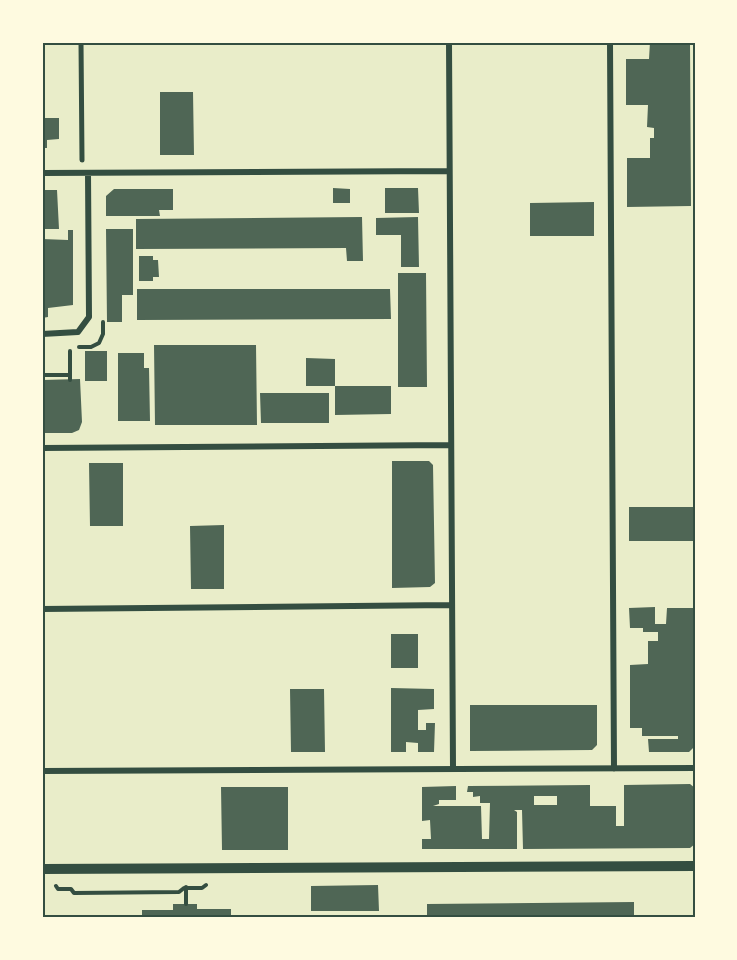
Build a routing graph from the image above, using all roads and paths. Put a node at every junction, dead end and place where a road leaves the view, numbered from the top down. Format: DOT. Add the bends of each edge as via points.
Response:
graph roads {
  1 [pos="81,42"];
  2 [pos="449,42"];
  3 [pos="610,42"];
  4 [pos="82,160"];
  5 [pos="449,171"];
  6 [pos="42,173"];
  7 [pos="88,173"];
  8 [pos="42,334"];
  9 [pos="102,340"];
  10 [pos="80,347"];
  11 [pos="70,351"];
  12 [pos="42,375"];
  13 [pos="450,445"];
  14 [pos="42,448"];
  15 [pos="451,606"];
  16 [pos="42,609"];
  17 [pos="453,768"];
  18 [pos="695,768"];
  19 [pos="614,769"];
  20 [pos="42,771"];
  21 [pos="695,866"];
  22 [pos="42,868"];
  23 [pos="185,881"];
  24 [pos="54,884"];
  25 [pos="212,884"];
  26 [pos="186,888"];
  27 [pos="186,904"];
  1 -- 4 [label="street"];
  2 -- 5 [label="street"];
  3 -- 19 [label="street"];
  5 -- 7 [label="street"];
  5 -- 13 [label="street"];
  6 -- 7 [label="street"];
  7 -- 8 [label="street" via="89,317 83,328 72,334"];
  9 -- 10 [label="path" via="96,346"];
  11 -- 12 [label="path" via="70,377"];
  13 -- 14 [label="street"];
  13 -- 15 [label="street"];
  15 -- 16 [label="street"];
  15 -- 17 [label="street"];
  17 -- 19 [label="street"];
  17 -- 20 [label="street"];
  18 -- 19 [label="street"];
  21 -- 22 [label="street"];
  23 -- 26 [label="path"];
  24 -- 26 [label="path" via="58,890 71,889 74,893 180,892"];
  25 -- 26 [label="path"];
  26 -- 27 [label="path"];
}
